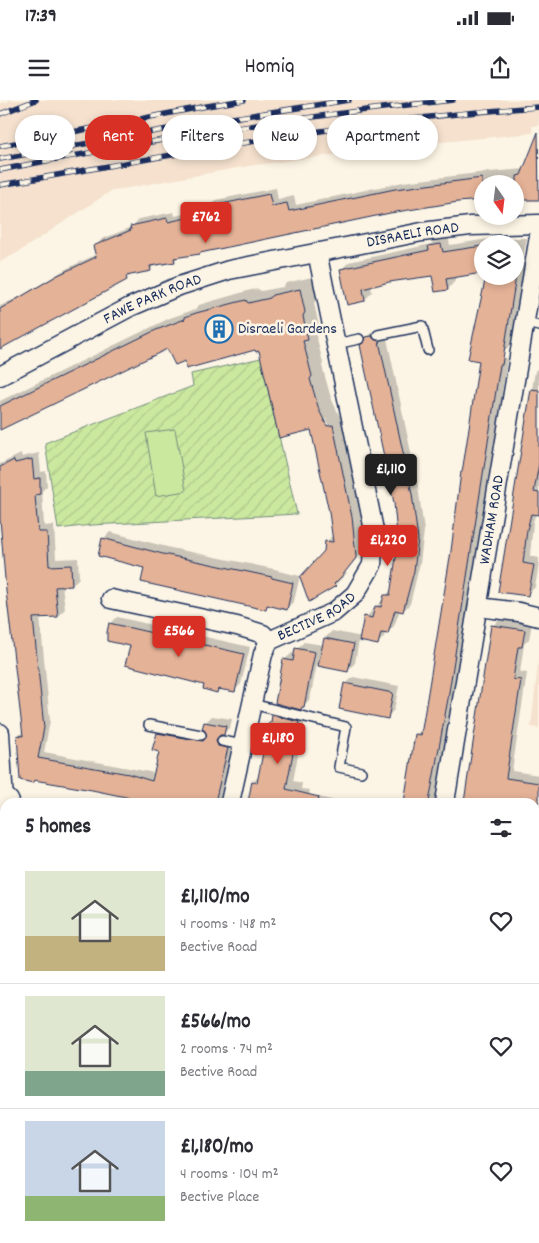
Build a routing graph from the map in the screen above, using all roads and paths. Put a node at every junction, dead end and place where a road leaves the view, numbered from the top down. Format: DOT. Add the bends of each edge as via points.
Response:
graph roads {
  1 [pos="539,224"];
  2 [pos="539,236"];
  3 [pos="317,252"];
  4 [pos="532,324"];
  5 [pos="378,335"];
  6 [pos="359,339"];
  7 [pos="336,344"];
  8 [pos="428,350"];
  9 [pos="0,376"];
  10 [pos="111,599"];
  11 [pos="478,607"];
  12 [pos="539,618"];
  13 [pos="269,641"];
  14 [pos="252,704"];
  15 [pos="149,724"];
  16 [pos="0,733"];
  17 [pos="201,735"];
  18 [pos="222,741"];
  19 [pos="243,745"];
  20 [pos="362,772"];
  21 [pos="3,798"];
  22 [pos="231,798"];
  23 [pos="447,798"];
  1 -- 3 [label="street, DISRAELI ROAD" via="470,226"];
  2 -- 4 [label="street, WADHAM ROAD"];
  3 -- 7 [label="street, BECTIVE ROAD"];
  3 -- 9 [label="street, FAWE PARK ROAD" via="229,270 179,286 130,307"];
  4 -- 11 [label="street, WADHAM ROAD"];
  5 -- 8 [label="lane" via="422,326"];
  6 -- 7 [label="lane"];
  7 -- 13 [label="street, BECTIVE ROAD" via="371,511 374,530 372,565 354,594 334,612"];
  10 -- 13 [label="street, BECTIVE ROAD" via="237,626 263,634"];
  11 -- 12 [label="street"];
  11 -- 23 [label="street, WADHAM ROAD"];
  13 -- 14 [label="street"];
  14 -- 19 [label="street"];
  14 -- 20 [label="lane" via="346,728 339,767"];
  15 -- 17 [label="lane"];
  16 -- 21 [label="street"];
  18 -- 19 [label="lane"];
  19 -- 22 [label="street"];
}
